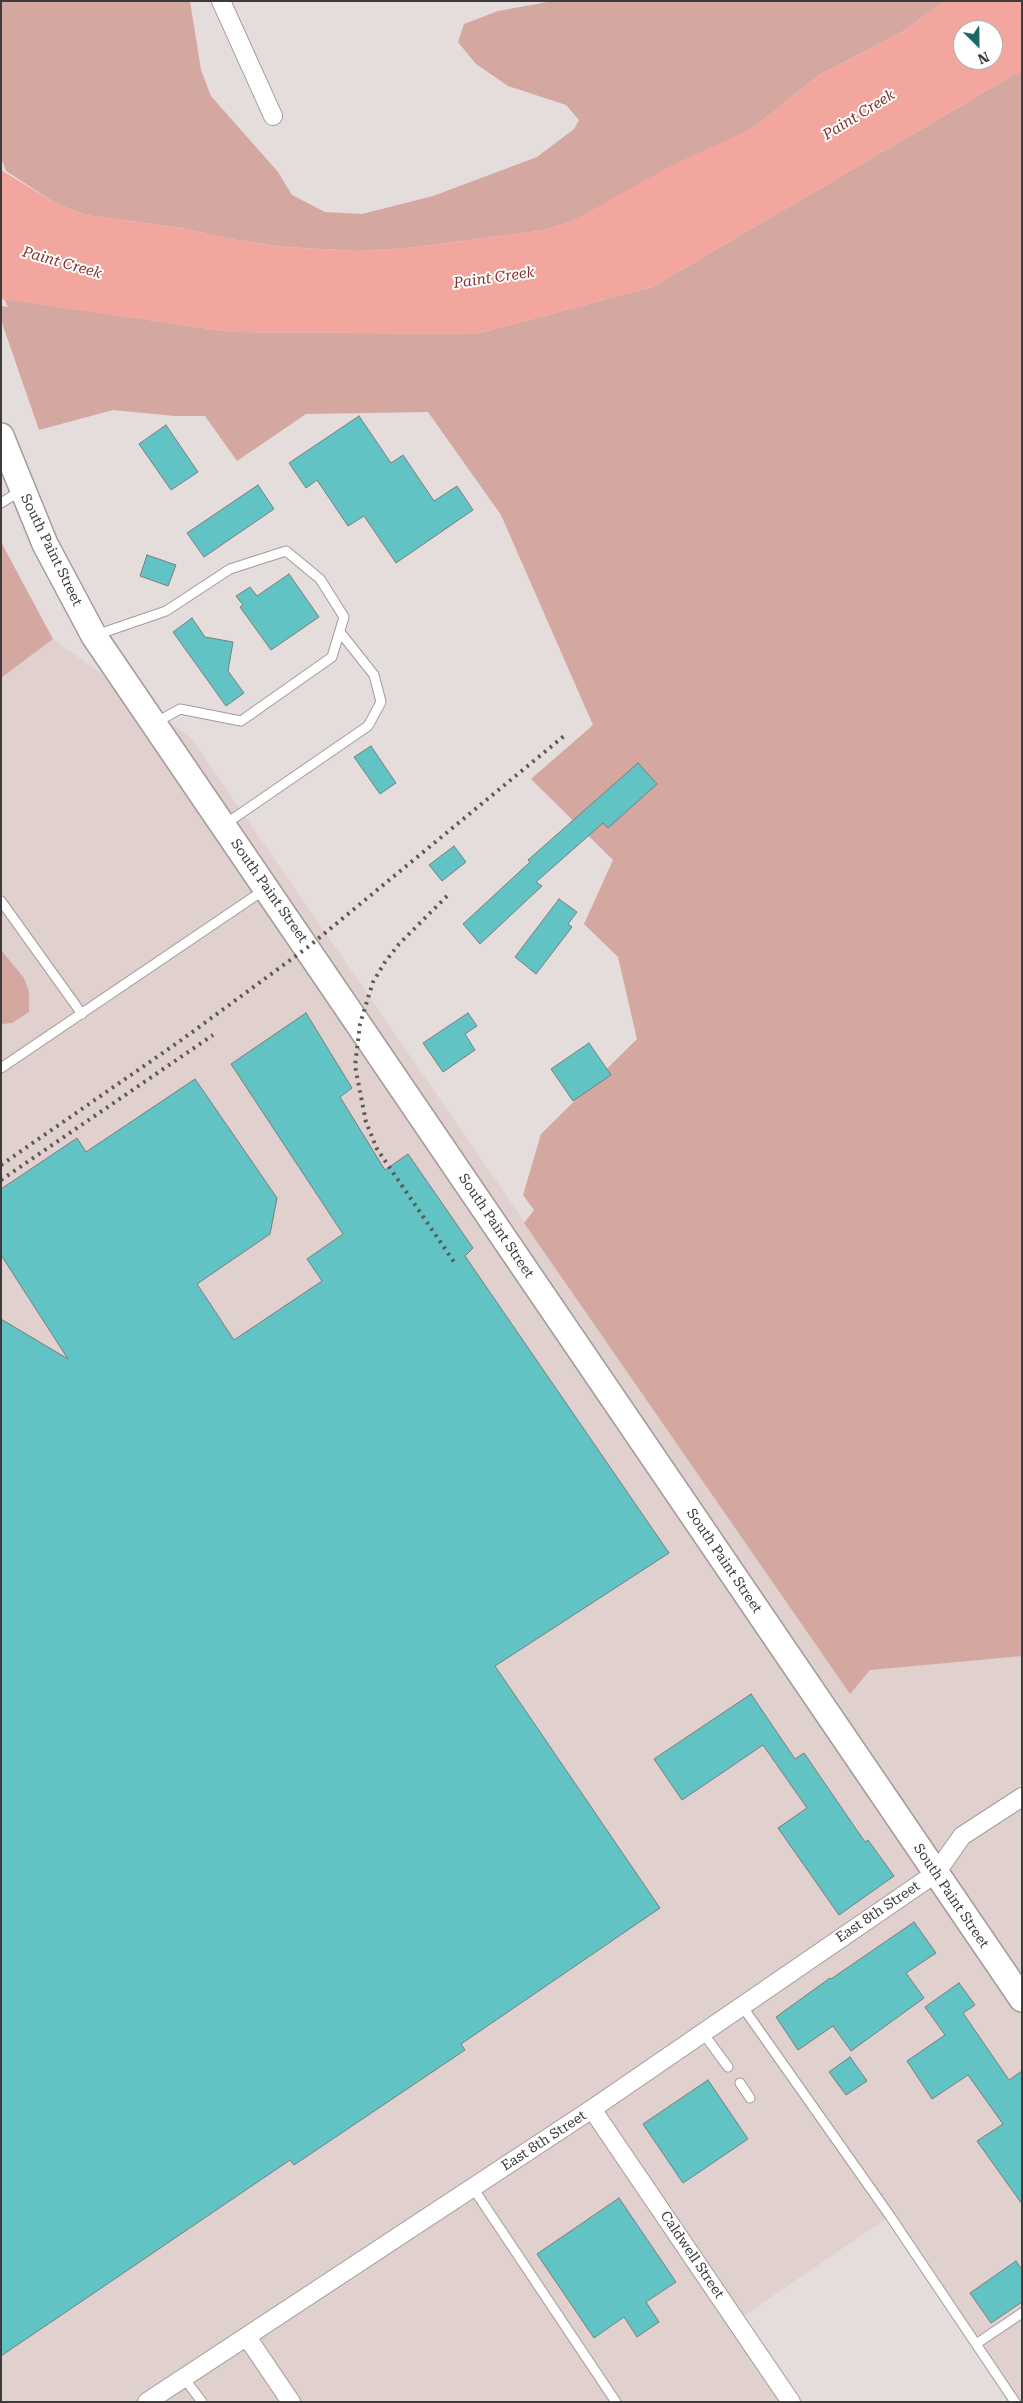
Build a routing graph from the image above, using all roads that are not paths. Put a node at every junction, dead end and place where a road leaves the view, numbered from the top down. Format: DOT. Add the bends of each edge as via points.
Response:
graph roads {
  1 [pos="221,1"];
  2 [pos="273,116"];
  3 [pos="1,436"];
  4 [pos="12,497"];
  5 [pos="340,632"];
  6 [pos="94,636"];
  7 [pos="152,724"];
  8 [pos="223,826"];
  9 [pos="266,888"];
  10 [pos="1,901"];
  11 [pos="82,1014"];
  12 [pos="1,1068"];
  13 [pos="1022,1797"];
  14 [pos="936,1873"];
  15 [pos="1022,1999"];
  16 [pos="742,2006"];
  17 [pos="703,2033"];
  18 [pos="728,2068"];
  19 [pos="740,2083"];
  20 [pos="750,2098"];
  21 [pos="592,2109"];
  22 [pos="473,2188"];
  23 [pos="1022,2314"];
  24 [pos="246,2336"];
  25 [pos="976,2344"];
  26 [pos="184,2378"];
  27 [pos="147,2402"];
  28 [pos="202,2402"];
  29 [pos="291,2402"];
  30 [pos="616,2402"];
  31 [pos="791,2402"];
  32 [pos="1015,2402"];
  1 -- 2 [label="street"];
  3 -- 4 [label="main road, South Paint Street"];
  4 -- 6 [label="main road, South Paint Street" via="46,544"];
  5 -- 6 [label="lane" via="344,617 320,579 286,551 230,569 166,611"];
  5 -- 7 [label="lane" via="332,657 242,721 180,709"];
  5 -- 8 [label="lane" via="374,675 381,702 368,726"];
  6 -- 7 [label="main road, South Paint Street"];
  7 -- 8 [label="main road, South Paint Street"];
  8 -- 9 [label="main road, South Paint Street"];
  9 -- 11 [label="lane"];
  9 -- 14 [label="main road, South Paint Street"];
  10 -- 11 [label="lane"];
  11 -- 12 [label="lane"];
  13 -- 14 [label="street" via="962,1836"];
  14 -- 15 [label="main road, South Paint Street"];
  14 -- 16 [label="street, East 8th Street"];
  16 -- 17 [label="street, East 8th Street"];
  16 -- 25 [label="lane"];
  17 -- 18 [label="lane"];
  17 -- 21 [label="street, East 8th Street"];
  19 -- 20 [label="lane"];
  21 -- 22 [label="street, East 8th Street"];
  21 -- 31 [label="street, Caldwell Street"];
  22 -- 24 [label="street, East 8th Street"];
  22 -- 30 [label="lane"];
  23 -- 25 [label="lane"];
  24 -- 26 [label="street, East 8th Street"];
  24 -- 29 [label="street"];
  25 -- 32 [label="lane"];
  26 -- 27 [label="street, East 8th Street"];
  26 -- 28 [label="lane"];
}
